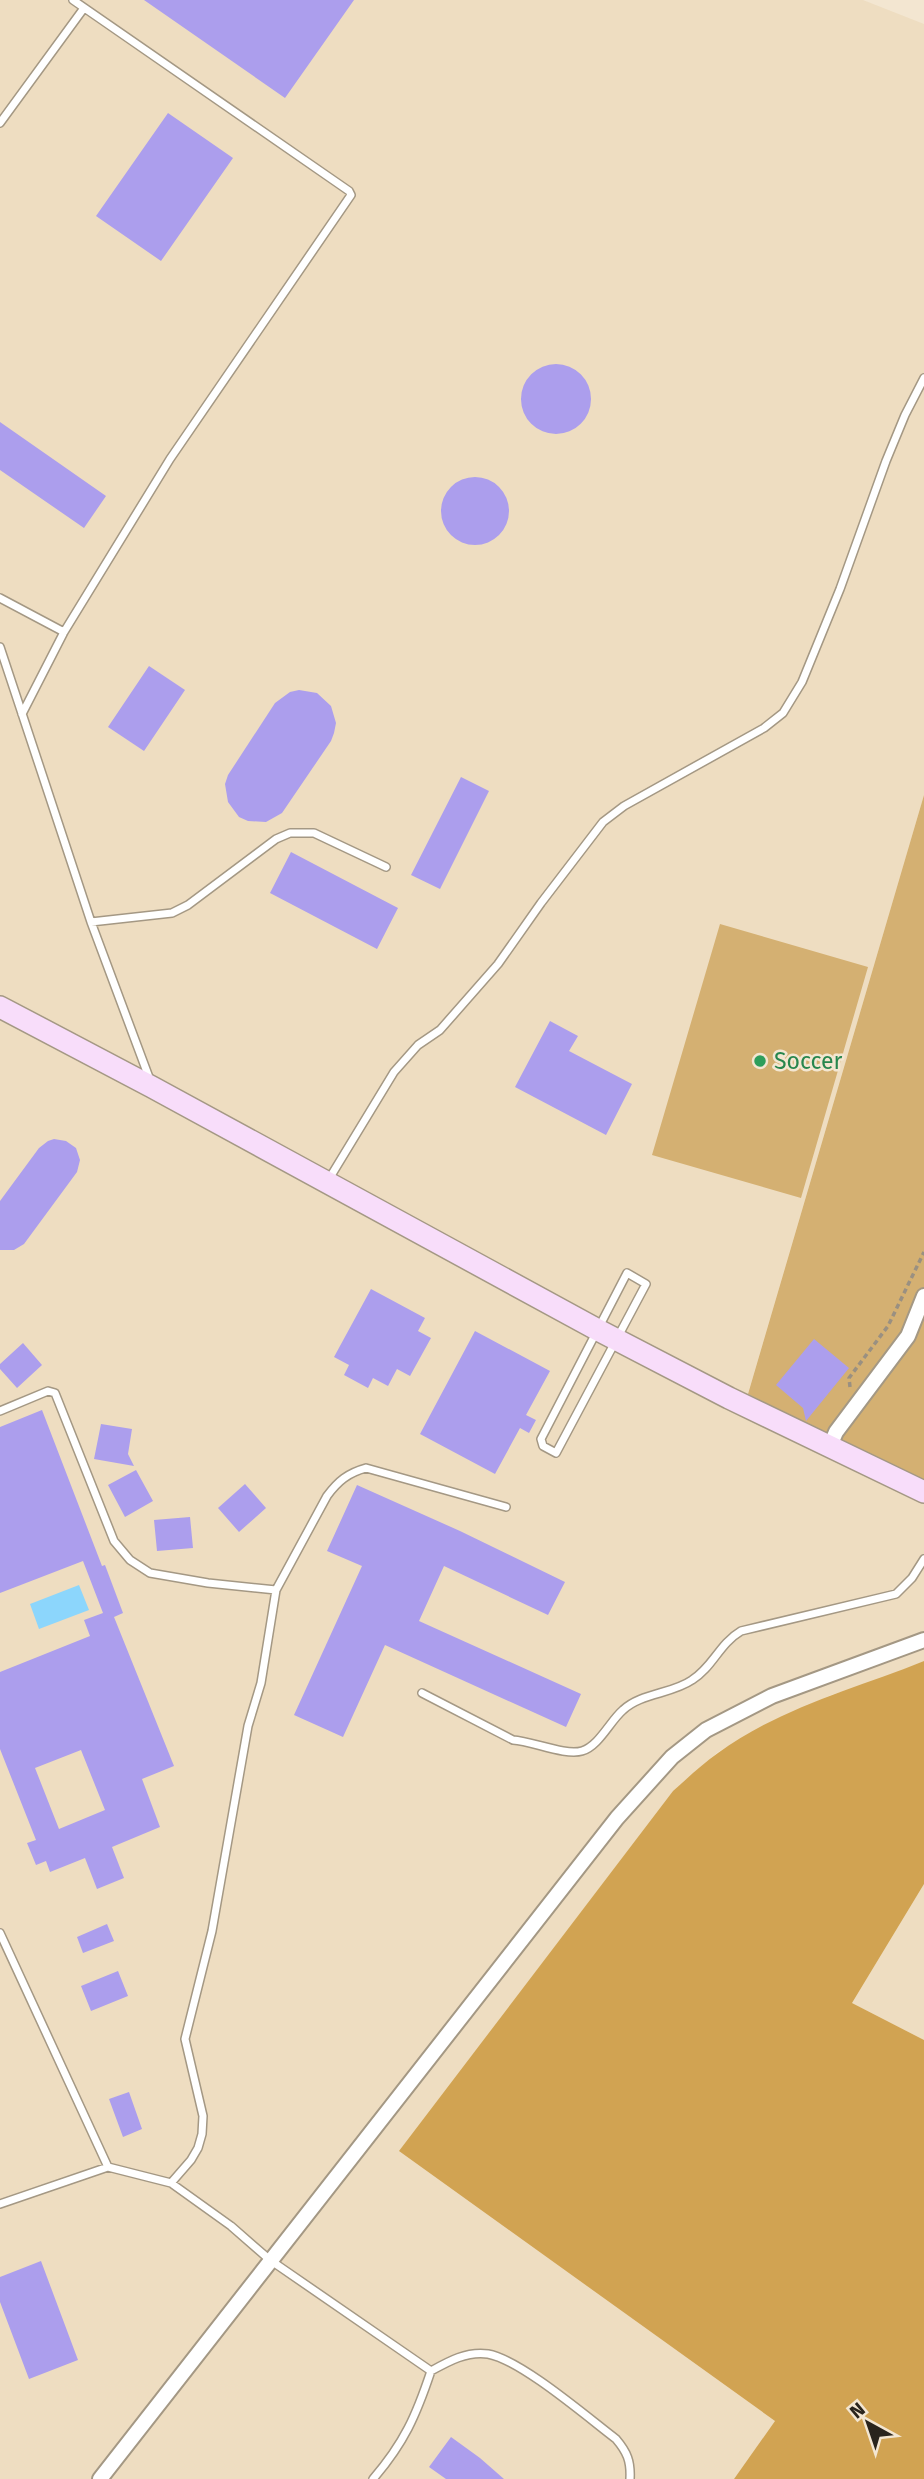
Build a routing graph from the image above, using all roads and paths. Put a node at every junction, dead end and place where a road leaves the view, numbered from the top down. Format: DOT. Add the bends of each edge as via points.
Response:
graph roads {
  1 [pos="73,0"];
  2 [pos="84,8"];
  3 [pos="0,123"];
  4 [pos="924,378"];
  5 [pos="0,598"];
  6 [pos="64,632"];
  7 [pos="0,647"];
  8 [pos="22,714"];
  9 [pos="386,867"];
  10 [pos="91,922"];
  11 [pos="0,1007"];
  12 [pos="152,1087"];
  13 [pos="327,1182"];
  14 [pos="924,1252"];
  15 [pos="924,1296"];
  16 [pos="607,1334"];
  17 [pos="564,1397"];
  18 [pos="580,1406"];
  19 [pos="0,1410"];
  20 [pos="852,1410"];
  21 [pos="830,1446"];
  22 [pos="924,1492"];
  23 [pos="506,1507"];
  24 [pos="924,1559"];
  25 [pos="276,1590"];
  26 [pos="924,1640"];
  27 [pos="422,1693"];
  28 [pos="0,1933"];
  29 [pos="108,2167"];
  30 [pos="171,2183"];
  31 [pos="0,2204"];
  32 [pos="270,2260"];
  33 [pos="431,2371"];
  34 [pos="100,2479"];
  35 [pos="373,2479"];
  36 [pos="630,2479"];
  1 -- 2 [label="lane"];
  2 -- 3 [label="lane"];
  2 -- 6 [label="lane" via="351,195 170,459"];
  4 -- 13 [label="lane" via="886,461 802,682 783,713 603,822 498,964 440,1030 418,1045 394,1072"];
  5 -- 6 [label="lane"];
  6 -- 8 [label="lane"];
  7 -- 8 [label="lane"];
  8 -- 10 [label="lane"];
  9 -- 10 [label="lane" via="314,833 290,833 172,913"];
  10 -- 12 [label="lane"];
  11 -- 12 [label="street"];
  12 -- 13 [label="street"];
  13 -- 16 [label="street"];
  14 -- 20 [label="path" via="888,1326 849,1378"];
  15 -- 20 [label="street" via="908,1336"];
  16 -- 16 [label="lane" via="626,1273 646,1283"];
  16 -- 17 [label="lane"];
  16 -- 18 [label="lane"];
  16 -- 21 [label="street"];
  17 -- 18 [label="lane"];
  17 -- 18 [label="lane" via="541,1439 543,1446 556,1453"];
  19 -- 25 [label="lane" via="48,1391 55,1393 114,1541 137,1566 160,1575"];
  20 -- 21 [label="street"];
  21 -- 22 [label="street"];
  23 -- 25 [label="lane" via="366,1468 351,1472 327,1496"];
  24 -- 27 [label="lane" via="896,1594 741,1631 728,1639 692,1681 628,1706 580,1752 513,1740"];
  25 -- 30 [label="lane" via="212,1931 186,2029 203,2116 202,2134 191,2160"];
  26 -- 32 [label="street" via="772,1696 706,1730 672,1758 617,1818"];
  28 -- 29 [label="lane"];
  29 -- 30 [label="lane"];
  29 -- 31 [label="lane"];
  30 -- 32 [label="lane"];
  32 -- 33 [label="lane"];
  32 -- 34 [label="street"];
  33 -- 35 [label="lane" via="403,2442"];
  33 -- 36 [label="lane" via="472,2354 515,2363 616,2439 627,2452"];
}
